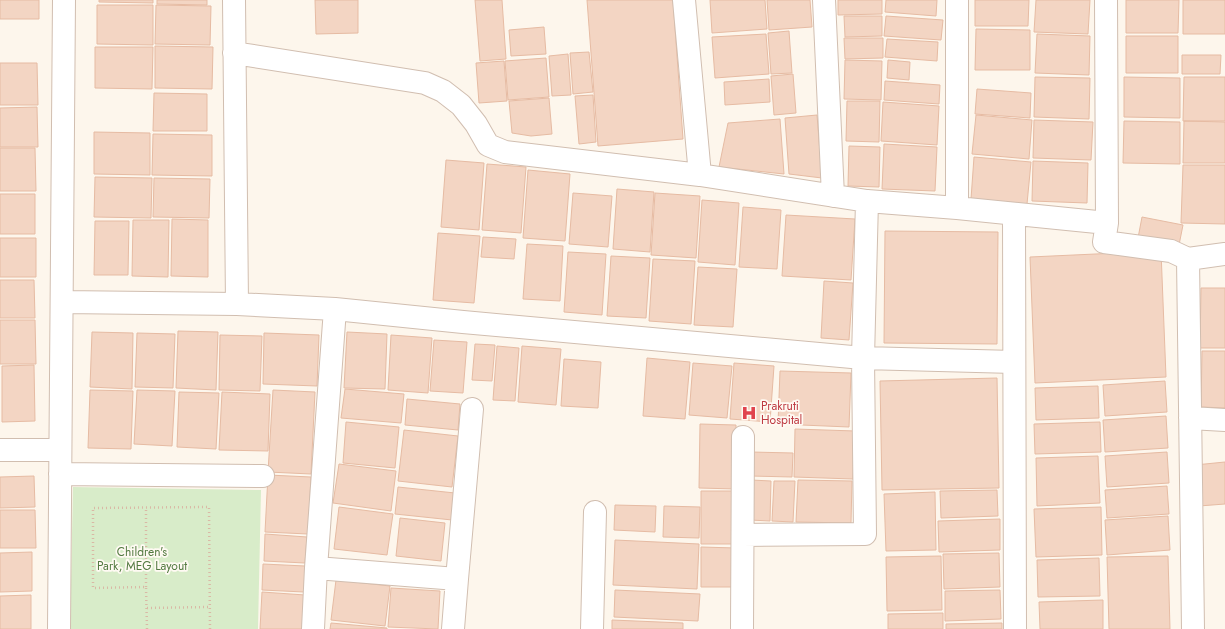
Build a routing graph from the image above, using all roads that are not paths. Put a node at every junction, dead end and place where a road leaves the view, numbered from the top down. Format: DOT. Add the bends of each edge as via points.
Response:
graph roads {
  1 [pos="64,0"];
  2 [pos="234,0"];
  3 [pos="684,0"];
  4 [pos="824,0"];
  5 [pos="957,0"];
  6 [pos="1106,0"];
  7 [pos="234,53"];
  8 [pos="700,175"];
  9 [pos="833,196"];
  10 [pos="867,201"];
  11 [pos="957,208"];
  12 [pos="1014,214"];
  13 [pos="1107,223"];
  14 [pos="1225,254"];
  15 [pos="1188,259"];
  16 [pos="62,302"];
  17 [pos="237,304"];
  18 [pos="335,309"];
  19 [pos="863,358"];
  20 [pos="1014,362"];
  21 [pos="472,409"];
  22 [pos="1190,418"];
  23 [pos="1225,420"];
  24 [pos="744,437"];
  25 [pos="0,450"];
  26 [pos="60,450"];
  27 [pos="60,474"];
  28 [pos="263,476"];
  29 [pos="595,512"];
  30 [pos="743,535"];
  31 [pos="316,568"];
  32 [pos="457,578"];
  33 [pos="59,629"];
  34 [pos="313,629"];
  35 [pos="453,629"];
  36 [pos="592,629"];
  37 [pos="742,629"];
  38 [pos="1015,629"];
  39 [pos="1193,629"];
  1 -- 16 [label="street"];
  2 -- 7 [label="street"];
  3 -- 8 [label="street"];
  4 -- 9 [label="street"];
  5 -- 11 [label="street"];
  6 -- 13 [label="street"];
  7 -- 8 [label="street" via="425,83 443,91 461,105 488,145 505,152"];
  7 -- 17 [label="street"];
  8 -- 9 [label="street"];
  9 -- 10 [label="street"];
  10 -- 11 [label="street"];
  10 -- 19 [label="street"];
  11 -- 12 [label="street"];
  12 -- 13 [label="street"];
  12 -- 20 [label="street"];
  13 -- 15 [label="street" via="1104,242 1171,251"];
  14 -- 15 [label="street"];
  15 -- 22 [label="street"];
  16 -- 17 [label="street"];
  16 -- 26 [label="street"];
  17 -- 18 [label="street"];
  18 -- 19 [label="street"];
  18 -- 31 [label="street"];
  19 -- 20 [label="street"];
  19 -- 30 [label="street" via="865,534"];
  20 -- 38 [label="street"];
  21 -- 32 [label="street"];
  22 -- 23 [label="street"];
  22 -- 39 [label="street"];
  24 -- 30 [label="street"];
  25 -- 26 [label="street"];
  26 -- 27 [label="street"];
  27 -- 28 [label="street"];
  27 -- 33 [label="street"];
  29 -- 36 [label="street"];
  30 -- 37 [label="street"];
  31 -- 32 [label="street"];
  31 -- 34 [label="street"];
  32 -- 35 [label="street"];
}
